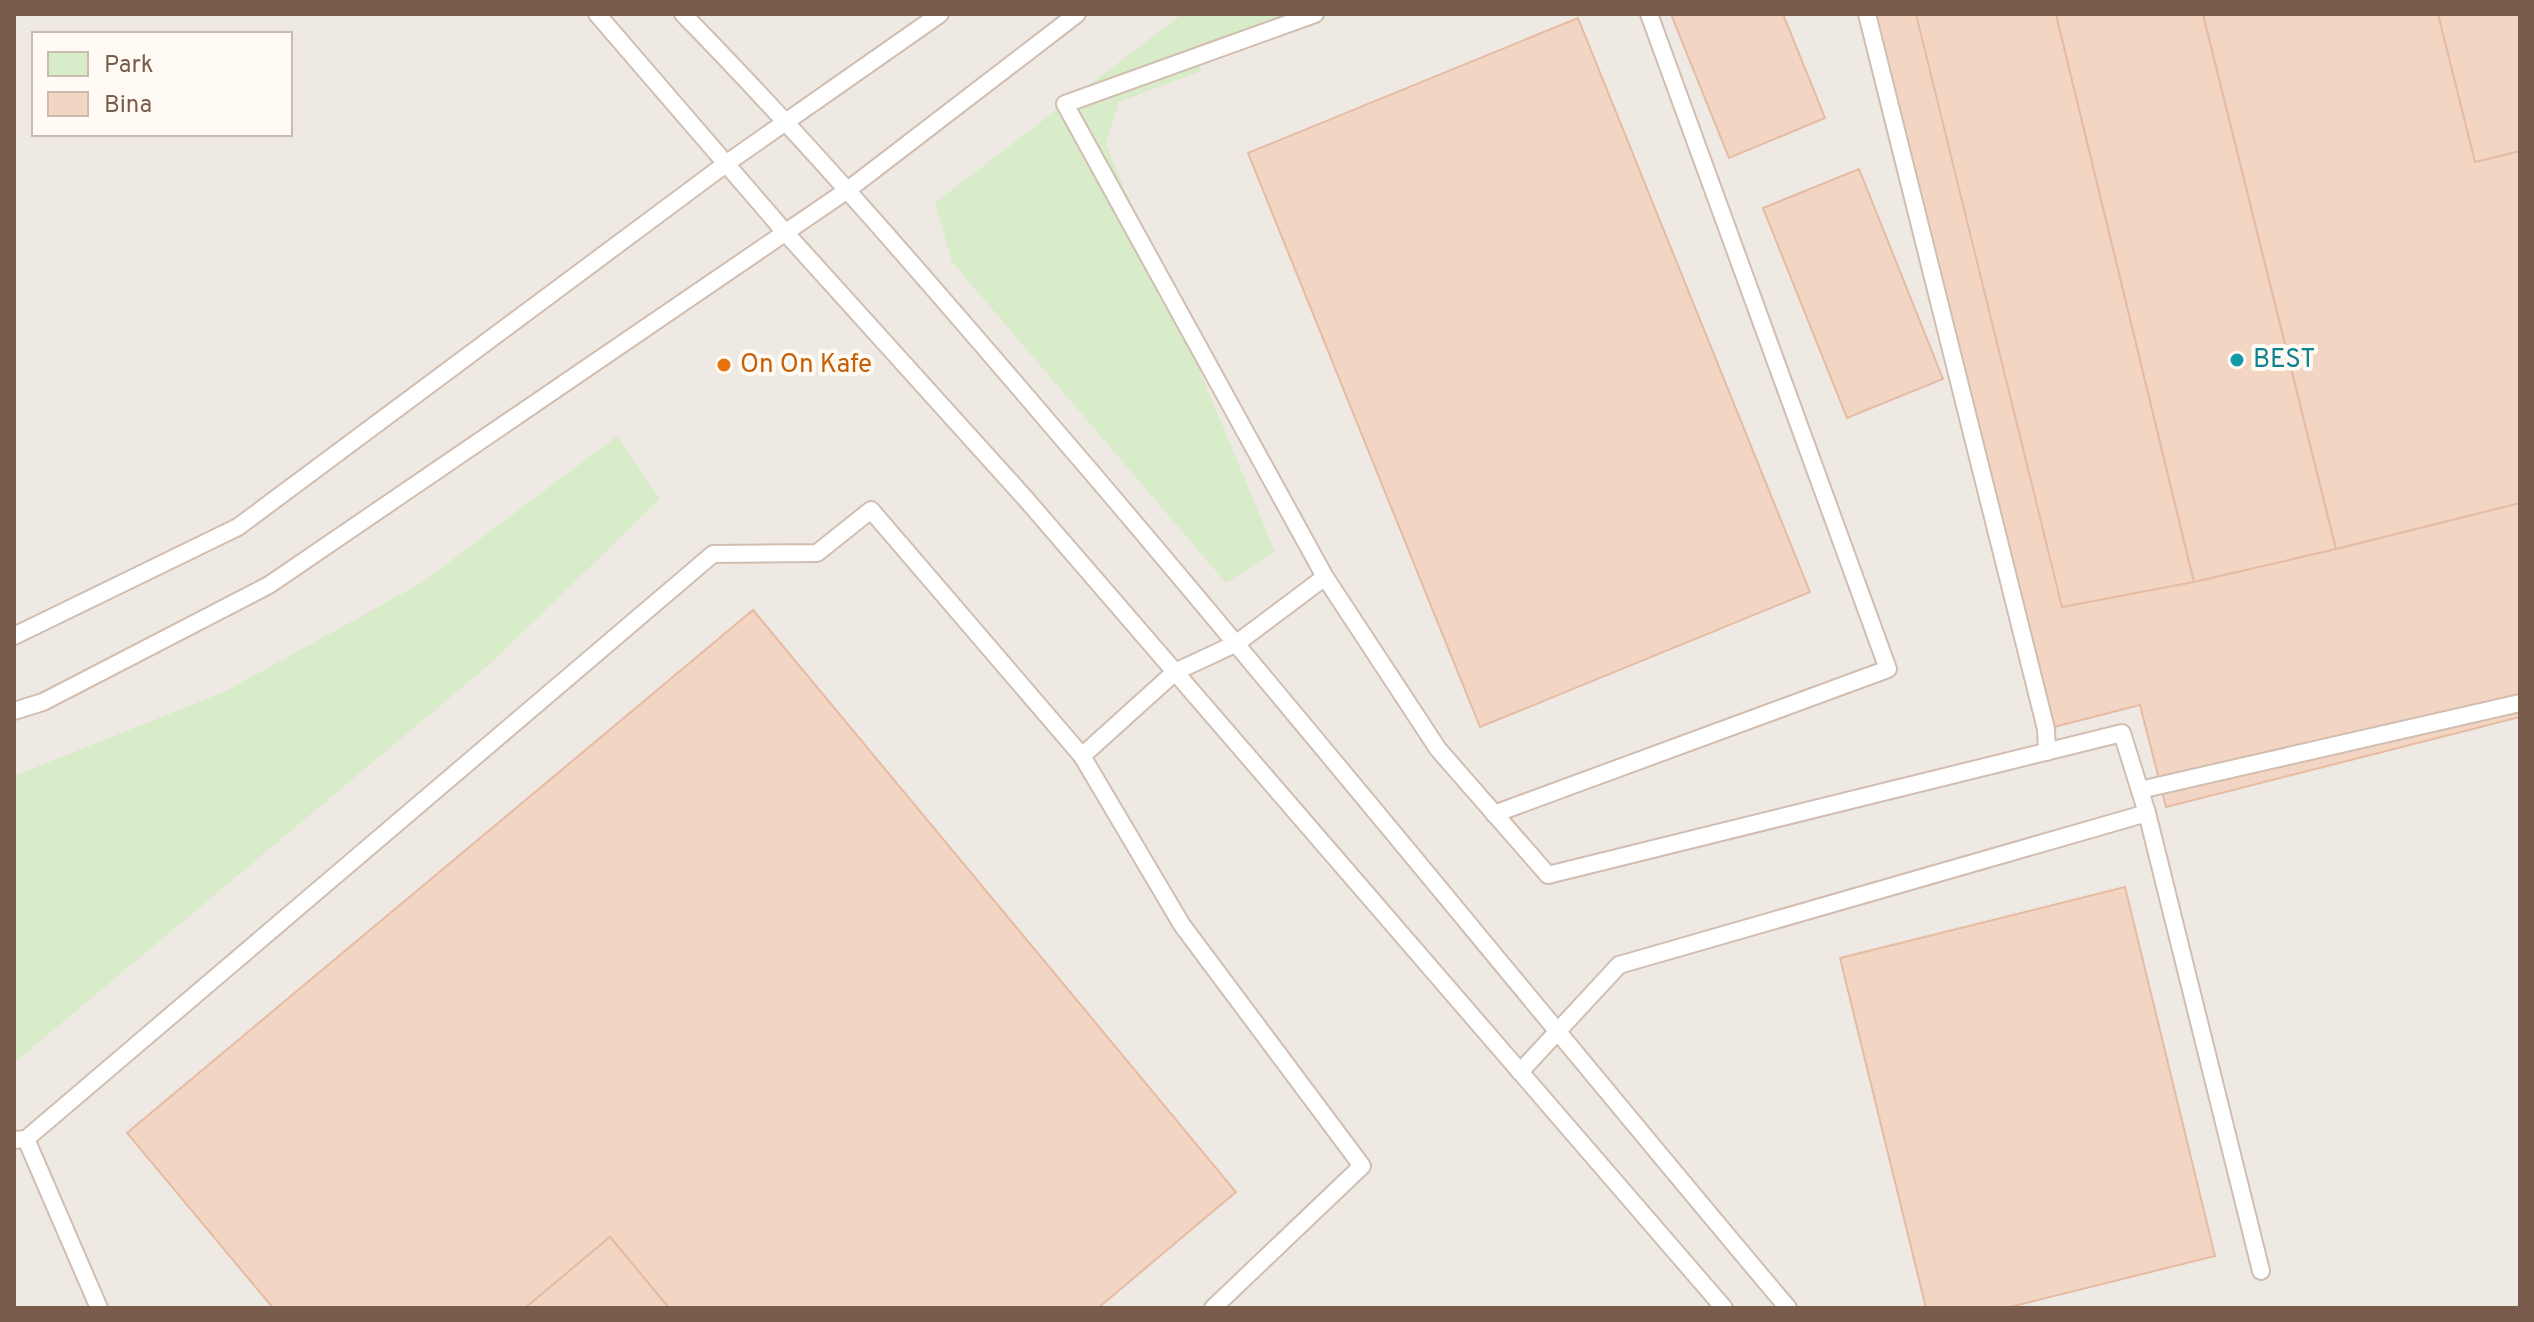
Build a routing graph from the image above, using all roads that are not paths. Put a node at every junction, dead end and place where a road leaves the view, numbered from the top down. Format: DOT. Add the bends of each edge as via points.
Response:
graph roads {
  1 [pos="597,14"];
  2 [pos="683,14"];
  3 [pos="940,14"];
  4 [pos="1077,14"];
  5 [pos="1315,14"];
  6 [pos="1649,14"];
  7 [pos="1867,14"];
  8 [pos="787,121"];
  9 [pos="727,163"];
  10 [pos="849,189"];
  11 [pos="784,231"];
  12 [pos="1325,577"];
  13 [pos="14,636"];
  14 [pos="1237,643"];
  15 [pos="1175,672"];
  16 [pos="2520,703"];
  17 [pos="14,711"];
  18 [pos="2047,752"];
  19 [pos="1082,756"];
  20 [pos="2140,790"];
  21 [pos="2147,813"];
  22 [pos="1494,814"];
  23 [pos="1555,1031"];
  24 [pos="1520,1072"];
  25 [pos="20,1140"];
  26 [pos="2261,1271"];
  27 [pos="99,1308"];
  28 [pos="1213,1308"];
  29 [pos="1724,1308"];
  30 [pos="1788,1308"];
  1 -- 9 [label="lane"];
  2 -- 8 [label="lane"];
  3 -- 8 [label="lane"];
  4 -- 10 [label="lane"];
  5 -- 12 [label="lane" via="1065,104"];
  6 -- 22 [label="lane" via="1888,669"];
  7 -- 18 [label="lane" via="2046,729"];
  8 -- 9 [label="lane"];
  8 -- 10 [label="lane"];
  9 -- 11 [label="lane"];
  9 -- 13 [label="lane" via="238,527"];
  10 -- 11 [label="lane"];
  10 -- 14 [label="lane"];
  11 -- 15 [label="lane"];
  11 -- 17 [label="lane" via="269,585 43,702"];
  12 -- 14 [label="lane"];
  12 -- 22 [label="lane" via="1438,749"];
  14 -- 15 [label="lane"];
  14 -- 23 [label="lane"];
  15 -- 19 [label="lane"];
  15 -- 24 [label="lane"];
  16 -- 20 [label="lane"];
  18 -- 20 [label="lane" via="2122,733"];
  18 -- 22 [label="lane" via="1548,875"];
  19 -- 25 [label="lane" via="871,510 817,553 713,554"];
  19 -- 28 [label="lane" via="1182,925 1362,1166"];
  20 -- 21 [label="lane"];
  21 -- 23 [label="lane" via="1619,965"];
  21 -- 26 [label="lane"];
  23 -- 24 [label="lane"];
  23 -- 30 [label="lane"];
  24 -- 29 [label="lane"];
  25 -- 27 [label="lane"];
}
